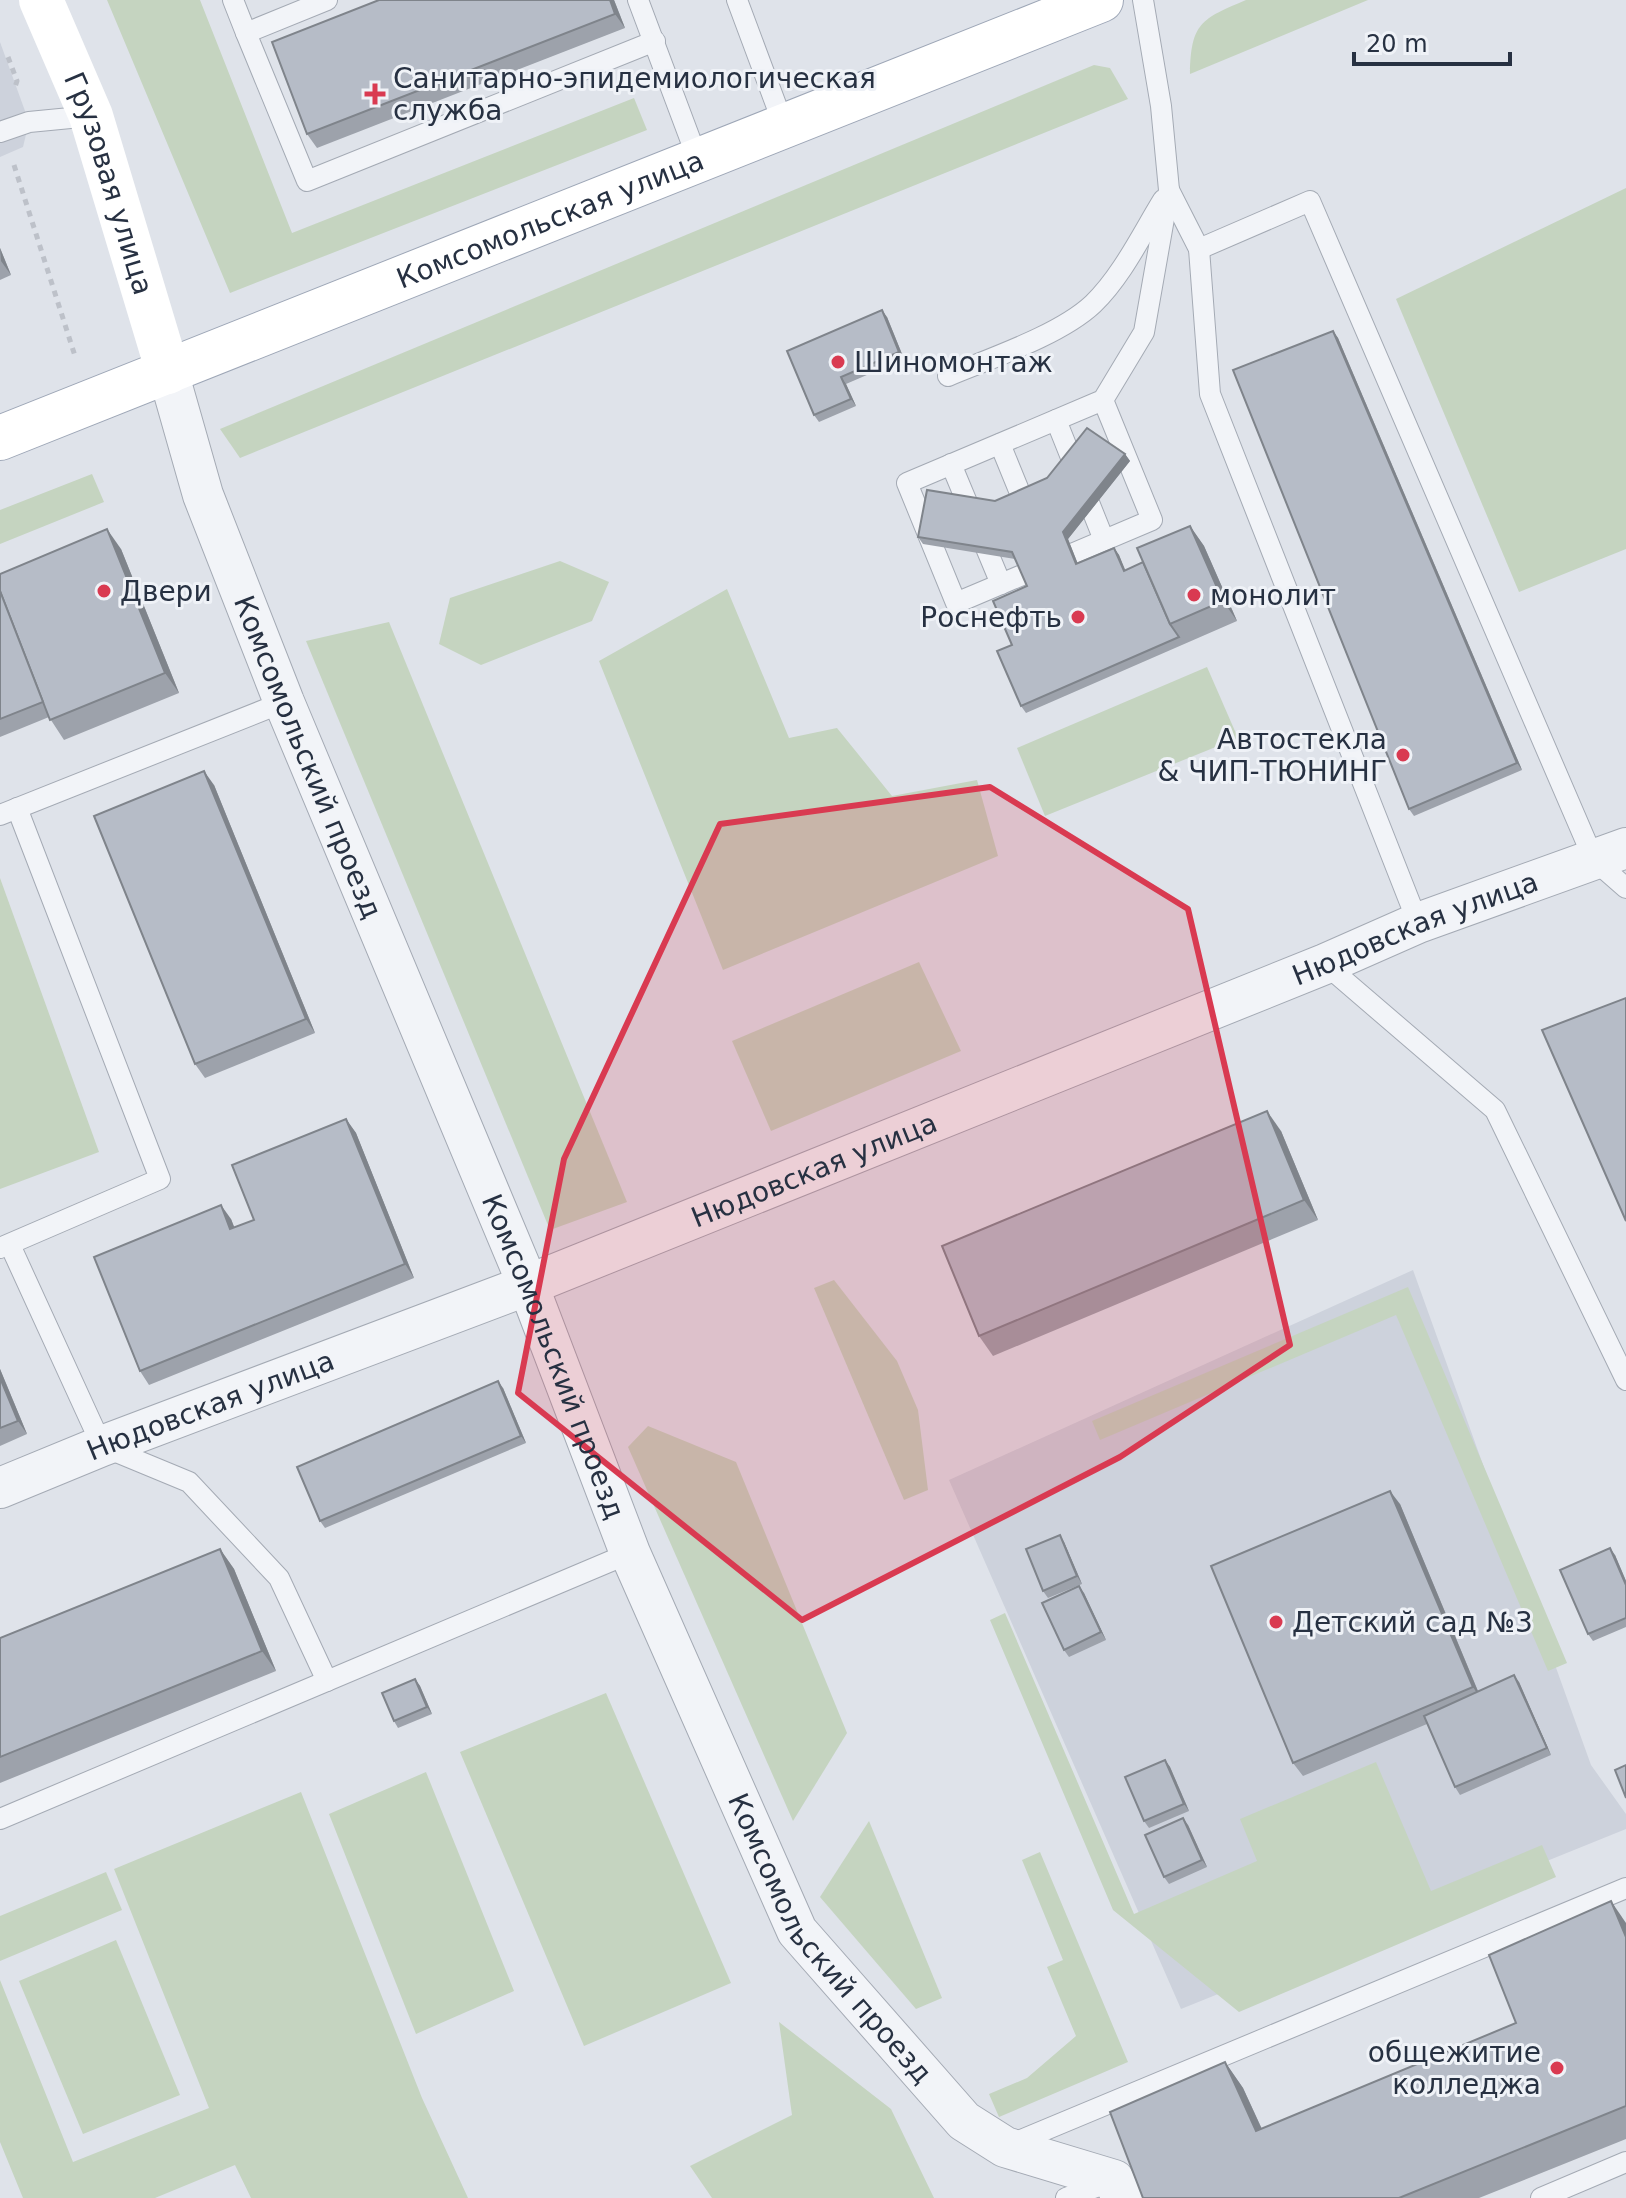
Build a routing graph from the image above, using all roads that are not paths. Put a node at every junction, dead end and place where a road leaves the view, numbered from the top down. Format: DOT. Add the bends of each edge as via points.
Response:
graph roads {
  1 [pos="41,0"];
  2 [pos="233,0"];
  3 [pos="327,0"];
  4 [pos="638,0"];
  5 [pos="737,0"];
  6 [pos="1101,0"];
  7 [pos="1143,0"];
  8 [pos="246,33"];
  9 [pos="655,41"];
  10 [pos="91,116"];
  11 [pos="784,126"];
  12 [pos="2,132"];
  13 [pos="698,160"];
  14 [pos="1169,190"];
  15 [pos="1199,249"];
  16 [pos="168,372"];
  17 [pos="948,376"];
  18 [pos="1103,400"];
  19 [pos="1056,420"];
  20 [pos="0,438"];
  21 [pos="1000,444"];
  22 [pos="951,464"];
  23 [pos="1104,540"];
  24 [pos="1043,550"];
  25 [pos="1001,584"];
  26 [pos="284,702"];
  27 [pos="8,812"];
  28 [pos="1610,854"];
  29 [pos="1626,888"];
  30 [pos="1418,923"];
  31 [pos="1325,964"];
  32 [pos="5,1246"];
  33 [pos="528,1285"];
  34 [pos="1626,1380"];
  35 [pos="102,1446"];
  36 [pos="0,1488"];
  37 [pos="630,1553"];
  38 [pos="327,1681"];
  39 [pos="0,1819"];
  40 [pos="1626,1888"];
  41 [pos="1005,2147"];
  42 [pos="1626,2162"];
  43 [pos="1118,2189"];
  44 [pos="1066,2198"];
  45 [pos="1541,2198"];
  1 -- 10 [label="main road, Грузовая улица"];
  2 -- 8 [label="lane"];
  3 -- 8 [label="lane"];
  4 -- 9 [label="lane"];
  5 -- 11 [label="lane"];
  6 -- 11 [label="main road, Комсомольская улица"];
  7 -- 14 [label="lane"];
  8 -- 9 [label="lane" via="307,181"];
  9 -- 13 [label="lane"];
  10 -- 12 [label="lane" via="29,122"];
  10 -- 16 [label="main road, Грузовая улица"];
  11 -- 13 [label="main road, Комсомольская улица"];
  13 -- 16 [label="main road, Комсомольская улица"];
  14 -- 15 [label="lane"];
  14 -- 17 [label="lane" via="1093,304 1039,338"];
  14 -- 18 [label="lane" via="1144,332"];
  15 -- 28 [label="lane" via="1310,201"];
  15 -- 30 [label="lane" via="1210,394"];
  16 -- 20 [label="main road, Комсомольская улица"];
  16 -- 26 [label="street, Комсомольский проезд" via="203,495"];
  18 -- 19 [label="lane"];
  18 -- 23 [label="lane" via="1152,520"];
  19 -- 21 [label="lane"];
  19 -- 23 [label="lane"];
  21 -- 22 [label="lane"];
  21 -- 24 [label="lane"];
  22 -- 25 [label="lane"];
  22 -- 25 [label="lane" via="907,483 956,603"];
  23 -- 24 [label="lane"];
  24 -- 25 [label="lane"];
  26 -- 27 [label="lane"];
  26 -- 33 [label="street, Комсомольский проезд"];
  27 -- 32 [label="lane" via="160,1179"];
  28 -- 29 [label="lane"];
  28 -- 30 [label="street, Нюдовская улица"];
  30 -- 31 [label="street, Нюдовская улица"];
  31 -- 33 [label="street, Нюдовская улица"];
  31 -- 34 [label="lane" via="1495,1110"];
  32 -- 35 [label="lane"];
  33 -- 35 [label="street, Нюдовская улица"];
  33 -- 37 [label="street, Комсомольский проезд"];
  35 -- 36 [label="street, Нюдовская улица"];
  35 -- 38 [label="lane" via="189,1482 279,1578"];
  37 -- 38 [label="lane"];
  37 -- 41 [label="street, Комсомольский проезд" via="797,1931 964,2121"];
  38 -- 39 [label="lane"];
  40 -- 41 [label="lane"];
  41 -- 43 [label="street, Комсомольский проезд"];
  42 -- 45 [label="lane"];
  43 -- 44 [label="lane"];
}
